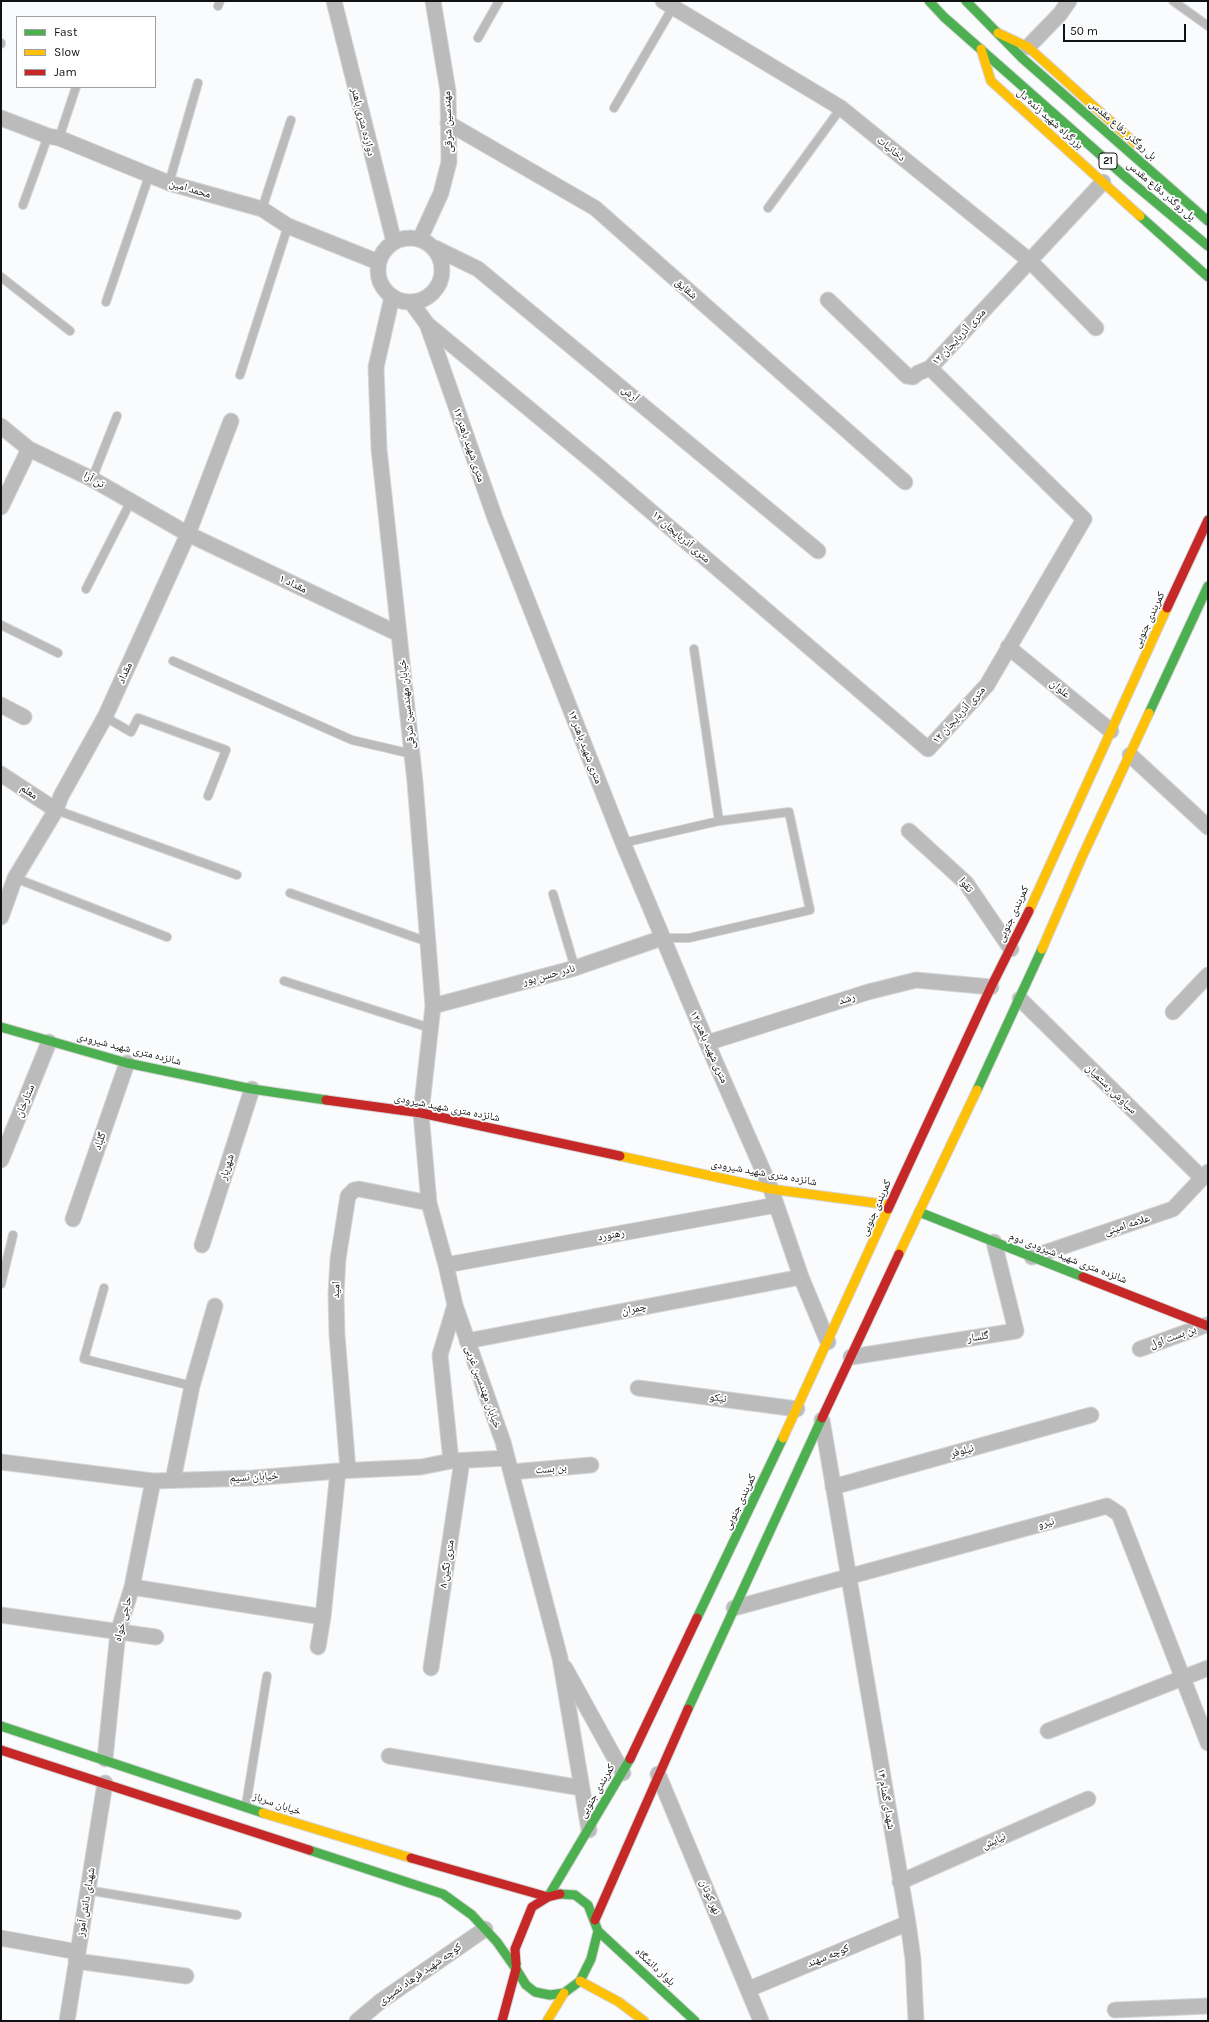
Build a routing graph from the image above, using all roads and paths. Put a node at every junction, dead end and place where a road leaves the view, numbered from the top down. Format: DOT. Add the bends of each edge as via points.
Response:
graph roads {
  1 [pos="334,1"];
  2 [pos="433,1"];
  3 [pos="499,1"];
  4 [pos="929,1"];
  5 [pos="966,1"];
  6 [pos="1069,1"];
  7 [pos="1173,1"];
  8 [pos="668,4"];
  9 [pos="1208,26"];
  10 [pos="478,38"];
  11 [pos="981,49"];
  12 [pos="1025,52"];
  13 [pos="198,83"];
  14 [pos="76,88"];
  15 [pos="614,108"];
  16 [pos="840,108"];
  17 [pos="1,118"];
  18 [pos="291,120"];
  19 [pos="448,123"];
  20 [pos="54,137"];
  21 [pos="1144,151"];
  22 [pos="149,176"];
  23 [pos="1103,182"];
  24 [pos="169,183"];
  25 [pos="1185,188"];
  26 [pos="24,205"];
  27 [pos="768,208"];
  28 [pos="262,209"];
  29 [pos="1208,209"];
  30 [pos="1208,220"];
  31 [pos="288,226"];
  32 [pos="420,239"];
  33 [pos="394,242"];
  34 [pos="1208,246"];
  35 [pos="435,248"];
  36 [pos="1030,261"];
  37 [pos="378,262"];
  38 [pos="1208,276"];
  39 [pos="1,277"];
  40 [pos="392,297"];
  41 [pos="828,300"];
  42 [pos="106,302"];
  43 [pos="411,302"];
  44 [pos="427,324"];
  45 [pos="1096,328"];
  46 [pos="70,331"];
  47 [pos="930,368"];
  48 [pos="240,375"];
  49 [pos="117,416"];
  50 [pos="231,421"];
  51 [pos="1,426"];
  52 [pos="29,449"];
  53 [pos="92,479"];
  54 [pos="905,482"];
  55 [pos="131,502"];
  56 [pos="1,507"];
  57 [pos="1208,520"];
  58 [pos="188,534"];
  59 [pos="818,551"];
  60 [pos="1208,586"];
  61 [pos="86,589"];
  62 [pos="1,625"];
  63 [pos="399,634"];
  64 [pos="1008,647"];
  65 [pos="694,649"];
  66 [pos="58,652"];
  67 [pos="173,661"];
  68 [pos="1,705"];
  69 [pos="24,717"];
  70 [pos="105,717"];
  71 [pos="1111,731"];
  72 [pos="412,754"];
  73 [pos="1130,755"];
  74 [pos="1,774"];
  75 [pos="208,796"];
  76 [pos="56,810"];
  77 [pos="719,821"];
  78 [pos="1208,827"];
  79 [pos="910,831"];
  80 [pos="622,843"];
  81 [pos="237,875"];
  82 [pos="15,878"];
  83 [pos="290,893"];
  84 [pos="553,894"];
  85 [pos="1,917"];
  86 [pos="167,937"];
  87 [pos="662,938"];
  88 [pos="428,942"];
  89 [pos="1011,949"];
  90 [pos="575,968"];
  91 [pos="1208,975"];
  92 [pos="284,981"];
  93 [pos="991,987"];
  94 [pos="1020,999"];
  95 [pos="433,1006"];
  96 [pos="1173,1012"];
  97 [pos="1,1027"];
  98 [pos="430,1028"];
  99 [pos="49,1042"];
  100 [pos="707,1043"];
  101 [pos="127,1063"];
  102 [pos="252,1089"];
  103 [pos="421,1113"];
  104 [pos="1,1160"];
  105 [pos="1205,1175"];
  106 [pos="772,1189"];
  107 [pos="429,1203"];
  108 [pos="776,1205"];
  109 [pos="893,1206"];
  110 [pos="915,1212"];
  111 [pos="73,1219"];
  112 [pos="13,1235"];
  113 [pos="994,1242"];
  114 [pos="202,1245"];
  115 [pos="1032,1257"];
  116 [pos="446,1265"];
  117 [pos="801,1277"];
  118 [pos="1,1284"];
  119 [pos="104,1288"];
  120 [pos="215,1306"];
  121 [pos="455,1306"];
  122 [pos="1207,1325"];
  123 [pos="467,1341"];
  124 [pos="828,1342"];
  125 [pos="1140,1349"];
  126 [pos="851,1357"];
  127 [pos="192,1386"];
  128 [pos="638,1388"];
  129 [pos="797,1409"];
  130 [pos="1091,1415"];
  131 [pos="822,1420"];
  132 [pos="457,1461"];
  133 [pos="1,1462"];
  134 [pos="509,1465"];
  135 [pos="591,1465"];
  136 [pos="343,1470"];
  137 [pos="173,1480"];
  138 [pos="153,1481"];
  139 [pos="833,1487"];
  140 [pos="848,1578"];
  141 [pos="132,1587"];
  142 [pos="734,1608"];
  143 [pos="1,1615"];
  144 [pos="323,1617"];
  145 [pos="118,1632"];
  146 [pos="156,1638"];
  147 [pos="318,1647"];
  148 [pos="560,1658"];
  149 [pos="431,1668"];
  150 [pos="1208,1668"];
  151 [pos="267,1676"];
  152 [pos="1182,1678"];
  153 [pos="1,1726"];
  154 [pos="1048,1731"];
  155 [pos="640,1735"];
  156 [pos="651,1742"];
  157 [pos="1208,1743"];
  158 [pos="1,1750"];
  159 [pos="389,1756"];
  160 [pos="105,1759"];
  161 [pos="623,1773"];
  162 [pos="658,1774"];
  163 [pos="105,1783"];
  164 [pos="582,1788"];
  165 [pos="1088,1800"];
  166 [pos="246,1806"];
  167 [pos="589,1830"];
  168 [pos="302,1836"];
  169 [pos="900,1882"];
  170 [pos="87,1890"];
  171 [pos="548,1897"];
  172 [pos="237,1915"];
  173 [pos="595,1920"];
  174 [pos="908,1923"];
  175 [pos="485,1929"];
  176 [pos="598,1931"];
  177 [pos="1,1938"];
  178 [pos="77,1956"];
  179 [pos="516,1969"];
  180 [pos="186,1976"];
  181 [pos="580,1981"];
  182 [pos="749,1989"];
  183 [pos="564,1993"];
  184 [pos="1208,2006"];
  185 [pos="1115,2010"];
  186 [pos="67,2021"];
  187 [pos="357,2021"];
  188 [pos="502,2021"];
  189 [pos="547,2021"];
  190 [pos="644,2021"];
  191 [pos="696,2021"];
  192 [pos="762,2021"];
  193 [pos="916,2021"];
  1 -- 33 [label="street, دوازده متری باهنر"];
  2 -- 19 [label="street, مهندسین شرقی" via="448,91"];
  3 -- 10 [label="lane"];
  4 -- 11 [label="main road, 21"];
  5 -- 12 [label="main road, 21" via="998,33"];
  6 -- 12 [label="street"];
  7 -- 9 [label="lane"];
  8 -- 15 [label="lane"];
  8 -- 16 [label="street, دخانیات"];
  11 -- 23 [label="main road, بزرگراه شهید زنده دل" via="991,82"];
  11 -- 34 [label="main road, پل روگذر دفاع مقدس / 21"];
  12 -- 21 [label="main road"];
  12 -- 30 [label="main road, بل روگذر دفاع مقدس / 21"];
  13 -- 24 [label="lane"];
  14 -- 20 [label="lane"];
  16 -- 27 [label="lane"];
  16 -- 36 [label="street, دخانیات"];
  17 -- 20 [label="street, محمد امین"];
  18 -- 28 [label="lane"];
  19 -- 32 [label="street, مهندسین شرقی" via="449,162 441,193"];
  19 -- 54 [label="street, شقایق" via="595,208"];
  20 -- 22 [label="street, محمد امین"];
  20 -- 26 [label="lane"];
  22 -- 24 [label="street, محمد امین"];
  22 -- 42 [label="lane"];
  23 -- 36 [label="street, ۱۲ متری آذربایجان"];
  23 -- 38 [label="main road, بزرگراه شهید زنده دل"];
  24 -- 28 [label="street, محمد امین"];
  25 -- 29 [label="main road"];
  28 -- 31 [label="street, محمد امین"];
  31 -- 37 [label="street, محمد امین"];
  31 -- 48 [label="lane"];
  32 -- 33 [label="street" via="409,238"];
  32 -- 35 [label="street"];
  33 -- 37 [label="street" via="382,252"];
  35 -- 43 [label="street" via="441,263 438,285 431,294"];
  35 -- 59 [label="street, آرش" via="478,269"];
  36 -- 45 [label="street, دخانیات"];
  36 -- 47 [label="street, ۱۲ متری آذربایجان"];
  37 -- 40 [label="street" via="380,282"];
  39 -- 46 [label="lane"];
  40 -- 43 [label="street"];
  40 -- 63 [label="street, خیابان مهندسین شرقی" via="376,367 380,449"];
  41 -- 47 [label="street" via="907,376 913,377 918,372"];
  43 -- 44 [label="street, ۱۲ متری شهید باهنر"];
  44 -- 64 [label="street, ۱۲ متری آذربایجان" via="598,466 928,749 987,685"];
  44 -- 80 [label="street, ۱۲ متری شهید باهنر" via="495,518"];
  47 -- 64 [label="street, ۱۲ متری آذربایجان" via="1084,519"];
  49 -- 53 [label="lane"];
  50 -- 58 [label="street, مقداد"];
  51 -- 52 [label="street, تن آرا"];
  52 -- 53 [label="street, تن آرا"];
  52 -- 56 [label="street"];
  53 -- 55 [label="street, تن آرا"];
  55 -- 58 [label="street, تن آرا"];
  55 -- 61 [label="lane"];
  57 -- 71 [label="main road, کمربندی جنوبی"];
  58 -- 63 [label="street, مقداد ۱"];
  58 -- 70 [label="street, مقداد"];
  60 -- 73 [label="main road"];
  62 -- 66 [label="lane"];
  63 -- 72 [label="street, خیابان مهندسین شرقی"];
  64 -- 71 [label="street, علوان"];
  65 -- 77 [label="lane"];
  67 -- 72 [label="lane" via="352,740"];
  68 -- 69 [label="street"];
  70 -- 75 [label="lane" via="131,732 138,718 226,750"];
  70 -- 76 [label="street, مقداد" via="61,796"];
  71 -- 89 [label="main road, کمربندی جنوبی"];
  72 -- 88 [label="street, خیابان مهندسین شرقی"];
  73 -- 78 [label="street"];
  73 -- 94 [label="main road"];
  74 -- 76 [label="street, معلم"];
  76 -- 81 [label="lane"];
  76 -- 82 [label="street, مقداد"];
  77 -- 80 [label="lane"];
  77 -- 87 [label="lane" via="789,812 810,910 689,938"];
  79 -- 89 [label="street, تقوا" via="966,883"];
  80 -- 87 [label="street, ۱۲ متری شهید باهنر"];
  82 -- 85 [label="street, مقداد"];
  82 -- 86 [label="lane"];
  83 -- 88 [label="lane"];
  84 -- 90 [label="lane"];
  87 -- 90 [label="street, نادر حسن پور"];
  87 -- 100 [label="street, ۱۲ متری شهید باهنر"];
  88 -- 95 [label="street, خیابان مهندسین شرقی"];
  89 -- 93 [label="main road, کمربندی جنوبی"];
  90 -- 95 [label="street, نادر حسن پور"];
  91 -- 96 [label="street"];
  92 -- 98 [label="lane"];
  93 -- 100 [label="street, رشد" via="916,980 868,992"];
  93 -- 109 [label="main road, کمربندی جنوبی"];
  94 -- 105 [label="street, سیاوش رستمیان"];
  94 -- 110 [label="main road"];
  95 -- 98 [label="street, خیابان مهندسین شرقی"];
  97 -- 99 [label="main road, شانزده متری شهید شیرودی"];
  98 -- 103 [label="street, خیابان مهندسین شرقی"];
  99 -- 101 [label="main road, شانزده متری شهید شیرودی"];
  99 -- 104 [label="street, ستارخان"];
  100 -- 106 [label="street, ۱۲ متری شهید باهنر"];
  101 -- 102 [label="main road, شانزده متری شهید شیرودی"];
  101 -- 111 [label="street, گلباد"];
  102 -- 103 [label="main road, شانزده متری شهید شیرودی"];
  102 -- 114 [label="street, شهریار"];
  103 -- 106 [label="main road, شانزده متری شهید شیرودی"];
  103 -- 107 [label="street, خیابان مهندسین غربی"];
  105 -- 115 [label="street, علامه امینی" via="1173,1209"];
  106 -- 108 [label="street, ۱۲ متری شهید باهنر"];
  106 -- 109 [label="main road, شانزده متری شهید شیرودی"];
  107 -- 116 [label="street, خیابان مهندسین غربی"];
  107 -- 136 [label="street, امید" via="359,1189 348,1196 338,1259 336,1294"];
  108 -- 116 [label="street, رهنورد"];
  108 -- 117 [label="street, ۱۲ متری شهید باهنر"];
  109 -- 124 [label="main road, کمربندی جنوبی"];
  110 -- 113 [label="main road, شانزده متری شهید شیرودی دوم"];
  110 -- 126 [label="main road"];
  112 -- 118 [label="lane"];
  113 -- 115 [label="main road, شانزده متری شهید شیرودی دوم"];
  113 -- 126 [label="street, گلسار" via="1016,1331"];
  115 -- 122 [label="main road, شانزده متری شهید شیرودی دوم"];
  116 -- 121 [label="street, خیابان مهندسین غربی"];
  117 -- 123 [label="street, چمران"];
  117 -- 124 [label="street, ۱۲ متری شهید باهنر"];
  119 -- 127 [label="lane" via="84,1360"];
  120 -- 127 [label="street"];
  121 -- 123 [label="street, خیابان مهندسین غربی"];
  121 -- 132 [label="street, ۸ متری نگین" via="440,1355"];
  122 -- 125 [label="street, بن بست اول"];
  123 -- 134 [label="street, خیابان مهندسین غربی"];
  124 -- 129 [label="main road, کمربندی جنوبی"];
  126 -- 131 [label="main road"];
  127 -- 137 [label="street"];
  128 -- 129 [label="street, نیکو"];
  129 -- 155 [label="main road, کمربندی جنوبی"];
  130 -- 139 [label="street, نیلوفر"];
  131 -- 139 [label="street, ۱۴ شهدای گمنام"];
  131 -- 142 [label="main road"];
  132 -- 134 [label="street, خیابان نسیم"];
  132 -- 136 [label="street, خیابان نسیم" via="420,1467"];
  132 -- 149 [label="street, ۸ متری نگین"];
  133 -- 138 [label="street, خیابان نسیم"];
  134 -- 135 [label="street, بن بست"];
  134 -- 148 [label="street, خیابان مهندسین غربی"];
  136 -- 137 [label="street, خیابان نسیم" via="253,1478"];
  136 -- 144 [label="street"];
  137 -- 138 [label="street, خیابان نسیم"];
  138 -- 141 [label="street, حاجی خواه"];
  139 -- 140 [label="street, ۱۴ شهدای گمنام"];
  140 -- 142 [label="street, نیرو"];
  140 -- 152 [label="street, نیرو" via="1107,1506 1119,1514"];
  140 -- 169 [label="street, ۱۴ شهدای گمنام"];
  141 -- 144 [label="street"];
  141 -- 145 [label="street, حاجی خواه"];
  142 -- 162 [label="main road" via="665,1750"];
  143 -- 145 [label="street"];
  144 -- 147 [label="street"];
  145 -- 146 [label="street"];
  145 -- 160 [label="street, حاجی خواه"];
  148 -- 161 [label="street"];
  148 -- 164 [label="street"];
  150 -- 152 [label="street"];
  151 -- 166 [label="lane"];
  152 -- 154 [label="street"];
  152 -- 157 [label="street, نیرو"];
  153 -- 160 [label="main road, خیابان سرباز"];
  155 -- 156 [label="main road"];
  155 -- 161 [label="main road, کمربندی جنوبی"];
  158 -- 163 [label="main road, خیابان سرباز"];
  159 -- 164 [label="street"];
  160 -- 166 [label="main road, خیابان سرباز"];
  161 -- 167 [label="main road, کمربندی جنوبی"];
  162 -- 173 [label="main road"];
  162 -- 182 [label="street, نهر کوتان"];
  163 -- 168 [label="main road, خیابان سرباز"];
  163 -- 170 [label="street, شهدای دانش آموز"];
  164 -- 167 [label="street"];
  165 -- 169 [label="street, نیایش"];
  166 -- 168 [label="main road, خیابان سرباز"];
  167 -- 171 [label="main road, کمربندی جنوبی"];
  168 -- 171 [label="main road, خیابان سرباز"];
  168 -- 175 [label="main road, خیابان سرباز" via="443,1894 472,1915"];
  169 -- 174 [label="street, ۱۴ شهدای گمنام"];
  170 -- 172 [label="lane"];
  170 -- 178 [label="street, شهدای دانش آموز"];
  171 -- 173 [label="main road" via="560,1894 575,1895 588,1905"];
  171 -- 179 [label="main road" via="532,1907 515,1949"];
  173 -- 176 [label="main road"];
  174 -- 182 [label="street, کوچه سهند"];
  174 -- 193 [label="street, ۱۴ شهدای گمنام" via="913,1959"];
  175 -- 179 [label="main road, خیابان سرباز" via="498,1942"];
  175 -- 187 [label="street, کوچه شهید فرهاد نصیری" via="381,2001"];
  176 -- 181 [label="main road" via="591,1959"];
  176 -- 191 [label="main road, بلوار دانشگاه"];
  177 -- 178 [label="street"];
  178 -- 180 [label="street"];
  178 -- 186 [label="street, شهدای دانش آموز"];
  179 -- 183 [label="main road" via="526,1985 535,1992 550,1995"];
  179 -- 188 [label="main road"];
  181 -- 183 [label="main road"];
  181 -- 190 [label="main road" via="619,2002"];
  182 -- 192 [label="street, نهر کوتان"];
  183 -- 189 [label="main road"];
  184 -- 185 [label="street"];
}
